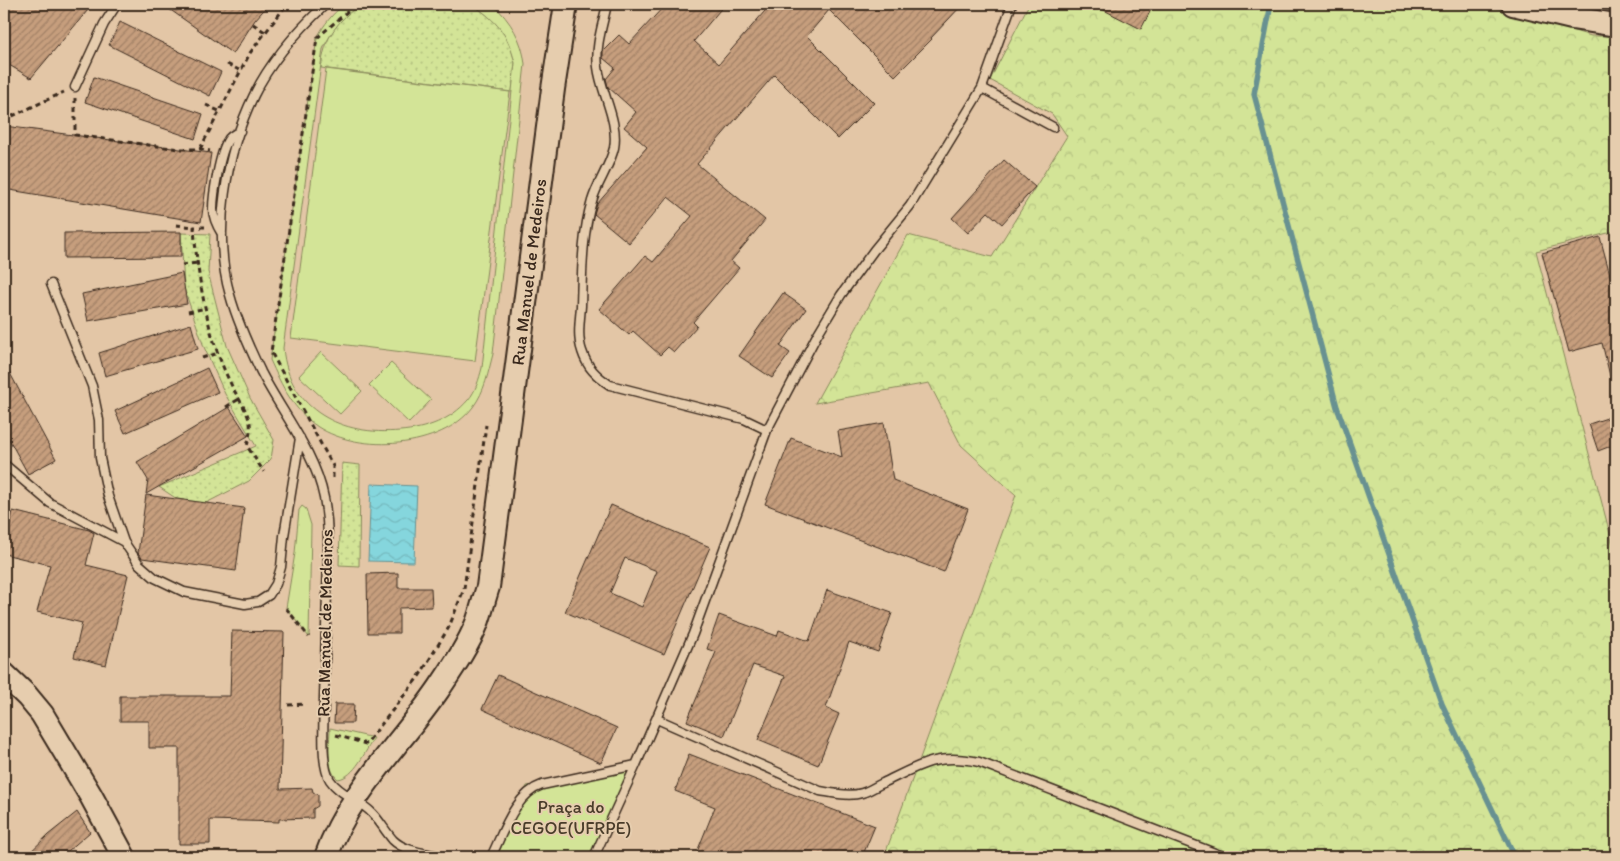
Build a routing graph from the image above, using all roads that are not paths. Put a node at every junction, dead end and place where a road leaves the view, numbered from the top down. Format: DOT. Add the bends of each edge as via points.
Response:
graph roads {
  1 [pos="117,4"];
  2 [pos="326,4"];
  3 [pos="566,4"];
  4 [pos="607,4"];
  5 [pos="1012,4"];
  6 [pos="1513,4"];
  7 [pos="1616,25"];
  8 [pos="75,87"];
  9 [pos="982,88"];
  10 [pos="1053,127"];
  11 [pos="51,284"];
  12 [pos="767,430"];
  13 [pos="300,438"];
  14 [pos="4,464"];
  15 [pos="124,542"];
  16 [pos="4,674"];
  17 [pos="657,719"];
  18 [pos="636,765"];
  19 [pos="355,801"];
  20 [pos="124,857"];
  21 [pos="326,857"];
  22 [pos="443,857"];
  23 [pos="491,857"];
  24 [pos="594,857"];
  25 [pos="1225,857"];
  1 -- 8 [label="lane" via="104,24"];
  2 -- 13 [label="lane, Rua Manuel de Medeiros" via="276,59 254,95 230,162 220,231 230,294 243,331 262,373"];
  3 -- 19 [label="main road, Rua Manuel de Medeiros" via="488,587 476,625 457,660"];
  4 -- 12 [label="lane" via="597,53 615,133 614,149 588,215 583,256 581,349 597,377 610,385 744,419"];
  5 -- 9 [label="lane"];
  6 -- 7 [label="main road"];
  9 -- 10 [label="lane"];
  9 -- 12 [label="lane" via="910,206 841,295"];
  11 -- 15 [label="lane" via="92,386 99,420 100,458 108,496"];
  12 -- 17 [label="lane" via="693,634"];
  13 -- 15 [label="lane" via="281,567 269,595 258,602 245,604 184,592 155,578 139,564"];
  13 -- 19 [label="lane, Rua Manuel de Medeiros" via="323,494 329,529 325,769 336,787"];
  14 -- 15 [label="lane" via="50,503"];
  16 -- 20 [label="main road" via="42,714"];
  17 -- 18 [label="lane"];
  17 -- 25 [label="lane" via="820,791 842,795 862,794 923,763 960,758 978,762"];
  18 -- 23 [label="lane" via="530,790 519,802"];
  18 -- 24 [label="lane"];
  19 -- 21 [label="main road, Rua Manuel de Medeiros"];
  19 -- 22 [label="lane" via="371,812 394,841 406,849"];
}
